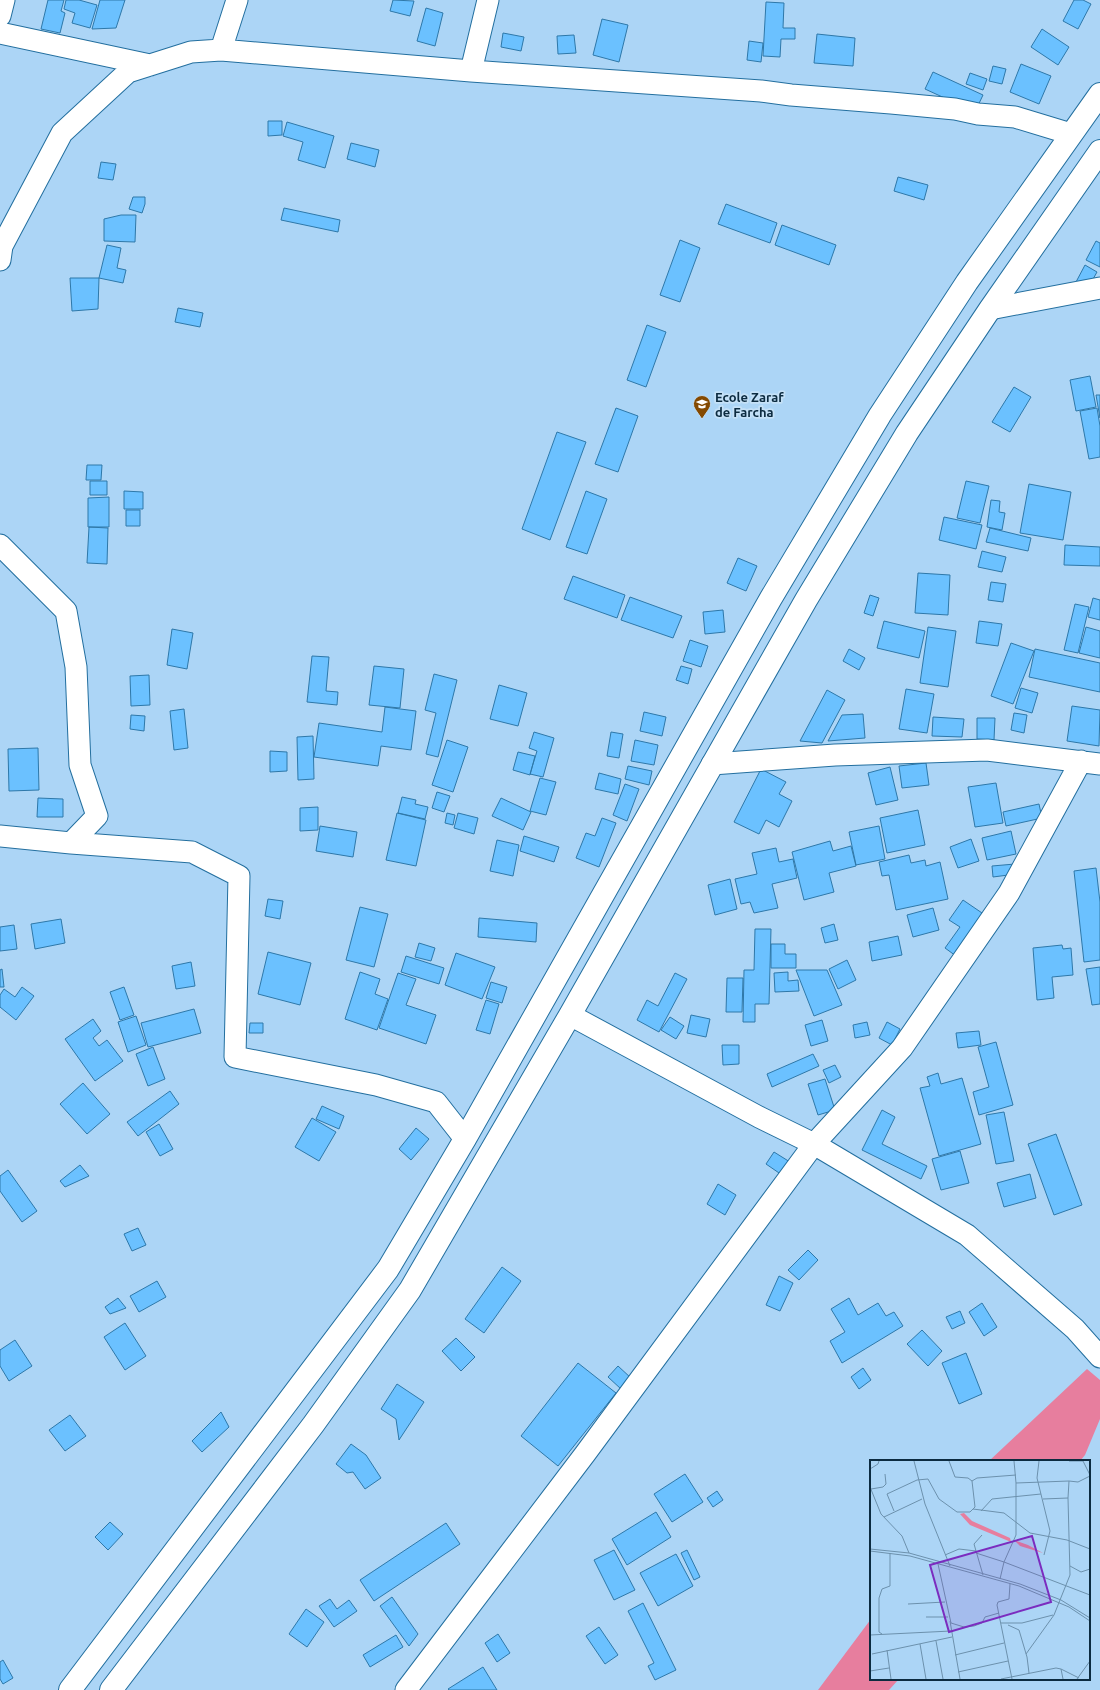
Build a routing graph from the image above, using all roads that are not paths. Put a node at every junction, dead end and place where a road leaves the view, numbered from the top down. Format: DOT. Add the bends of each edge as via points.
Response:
graph roads {
  1 [pos="4,0"];
  2 [pos="237,0"];
  3 [pos="488,0"];
  4 [pos="0,16"];
  5 [pos="0,33"];
  6 [pos="221,50"];
  7 [pos="151,65"];
  8 [pos="471,71"];
  9 [pos="1100,94"];
  10 [pos="1071,134"];
  11 [pos="1100,151"];
  12 [pos="0,260"];
  13 [pos="1100,288"];
  14 [pos="990,308"];
  15 [pos="880,415"];
  16 [pos="907,433"];
  17 [pos="0,545"];
  18 [pos="1090,763"];
  19 [pos="712,764"];
  20 [pos="0,836"];
  21 [pos="71,843"];
  22 [pos="570,1015"];
  23 [pos="465,1139"];
  24 [pos="814,1144"];
  25 [pos="1100,1357"];
  26 [pos="70,1690"];
  27 [pos="111,1690"];
  28 [pos="406,1690"];
  1 -- 4 [label="street"];
  2 -- 6 [label="street"];
  3 -- 8 [label="street"];
  5 -- 7 [label="street"];
  6 -- 7 [label="street" via="191,52"];
  6 -- 8 [label="street"];
  7 -- 12 [label="street" via="128,72 62,133 2,246"];
  8 -- 10 [label="street" via="899,103 1015,117"];
  9 -- 10 [label="street"];
  10 -- 15 [label="street" via="967,282"];
  11 -- 14 [label="street"];
  13 -- 14 [label="street"];
  14 -- 16 [label="street"];
  15 -- 16 [label="street"];
  15 -- 23 [label="street" via="771,598"];
  16 -- 19 [label="street" via="806,600"];
  17 -- 21 [label="street" via="66,611 76,667 80,765 97,816"];
  18 -- 19 [label="street" via="987,750 836,755"];
  18 -- 24 [label="street" via="1009,893 902,1048"];
  19 -- 22 [label="street"];
  20 -- 21 [label="street"];
  21 -- 23 [label="street" via="192,852 239,876 235,1057 376,1085 436,1102"];
  22 -- 24 [label="street"];
  22 -- 27 [label="street" via="410,1290 313,1425"];
  23 -- 26 [label="street" via="388,1269"];
  24 -- 25 [label="street" via="967,1236 1075,1329"];
  24 -- 28 [label="street" via="585,1454"];
}
